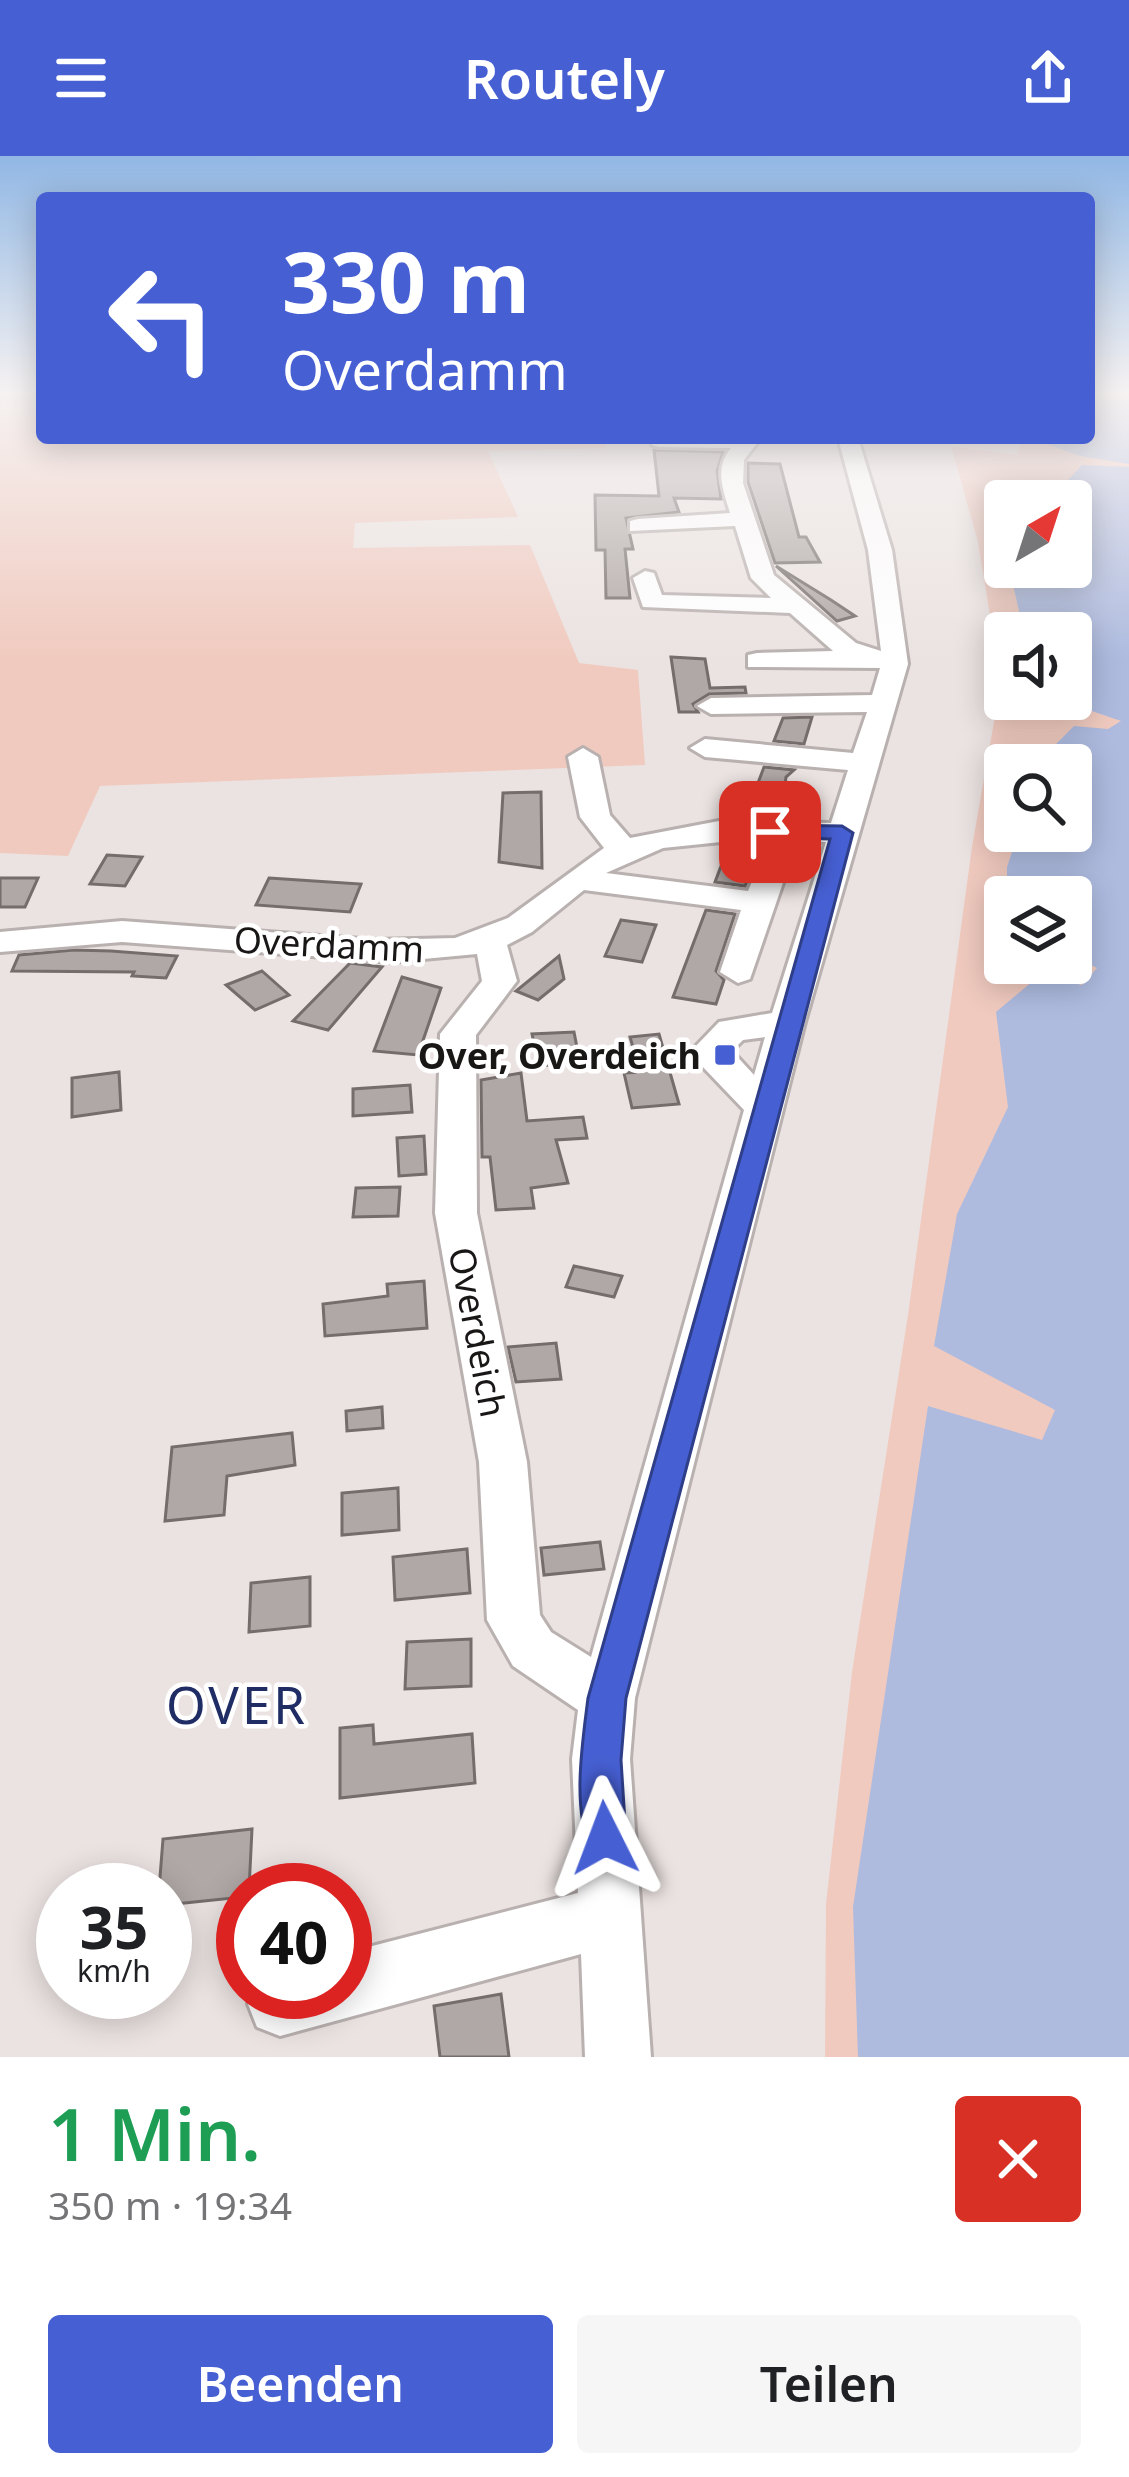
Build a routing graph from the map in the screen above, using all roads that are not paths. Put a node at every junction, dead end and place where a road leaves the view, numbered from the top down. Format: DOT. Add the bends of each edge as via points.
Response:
graph roads {
  1 [pos="732,483"];
  2 [pos="863,483"];
  3 [pos="743,519"];
  4 [pos="638,526"];
  5 [pos="645,578"];
  6 [pos="796,605"];
  7 [pos="757,661"];
  8 [pos="882,661"];
  9 [pos="883,703"];
  10 [pos="711,706"];
  11 [pos="704,748"];
  12 [pos="583,757"];
  13 [pos="864,763"];
  14 [pos="842,833"];
  15 [pos="622,850"];
  16 [pos="578,879"];
  17 [pos="488,941"];
  18 [pos="0,942"];
  19 [pos="738,972"];
  20 [pos="787,1022"];
  21 [pos="765,1108"];
  22 [pos="607,1698"];
  23 [pos="610,1916"];
  24 [pos="372,1978"];
  25 [pos="618,2057"];
  1 -- 3 [label="street"];
  2 -- 8 [label="street" via="894,630"];
  3 -- 4 [label="street"];
  3 -- 6 [label="street" via="763,578"];
  5 -- 6 [label="street" via="652,602"];
  6 -- 8 [label="street" via="848,649"];
  7 -- 8 [label="street"];
  8 -- 9 [label="street"];
  9 -- 10 [label="street"];
  9 -- 13 [label="street"];
  11 -- 13 [label="street"];
  12 -- 15 [label="street" via="595,817"];
  13 -- 14 [label="street"];
  14 -- 15 [label="street, Overdamm" via="693,834"];
  14 -- 20 [label="street"];
  15 -- 16 [label="street, Overdamm"];
  16 -- 17 [label="street, Overdamm" via="532,920"];
  16 -- 19 [label="street" via="765,889"];
  17 -- 18 [label="street, Overdamm" via="422,952 109,932"];
  17 -- 22 [label="street, Overdeich" via="504,970 502,984 458,1034 456,1213 503,1462 514,1620 532,1649"];
  20 -- 21 [label="street"];
  20 -- 21 [label="street" via="732,1030 713,1048"];
  21 -- 22 [label="street"];
  22 -- 23 [label="street" via="601,1760"];
  23 -- 24 [label="street"];
  23 -- 25 [label="street"];
}
